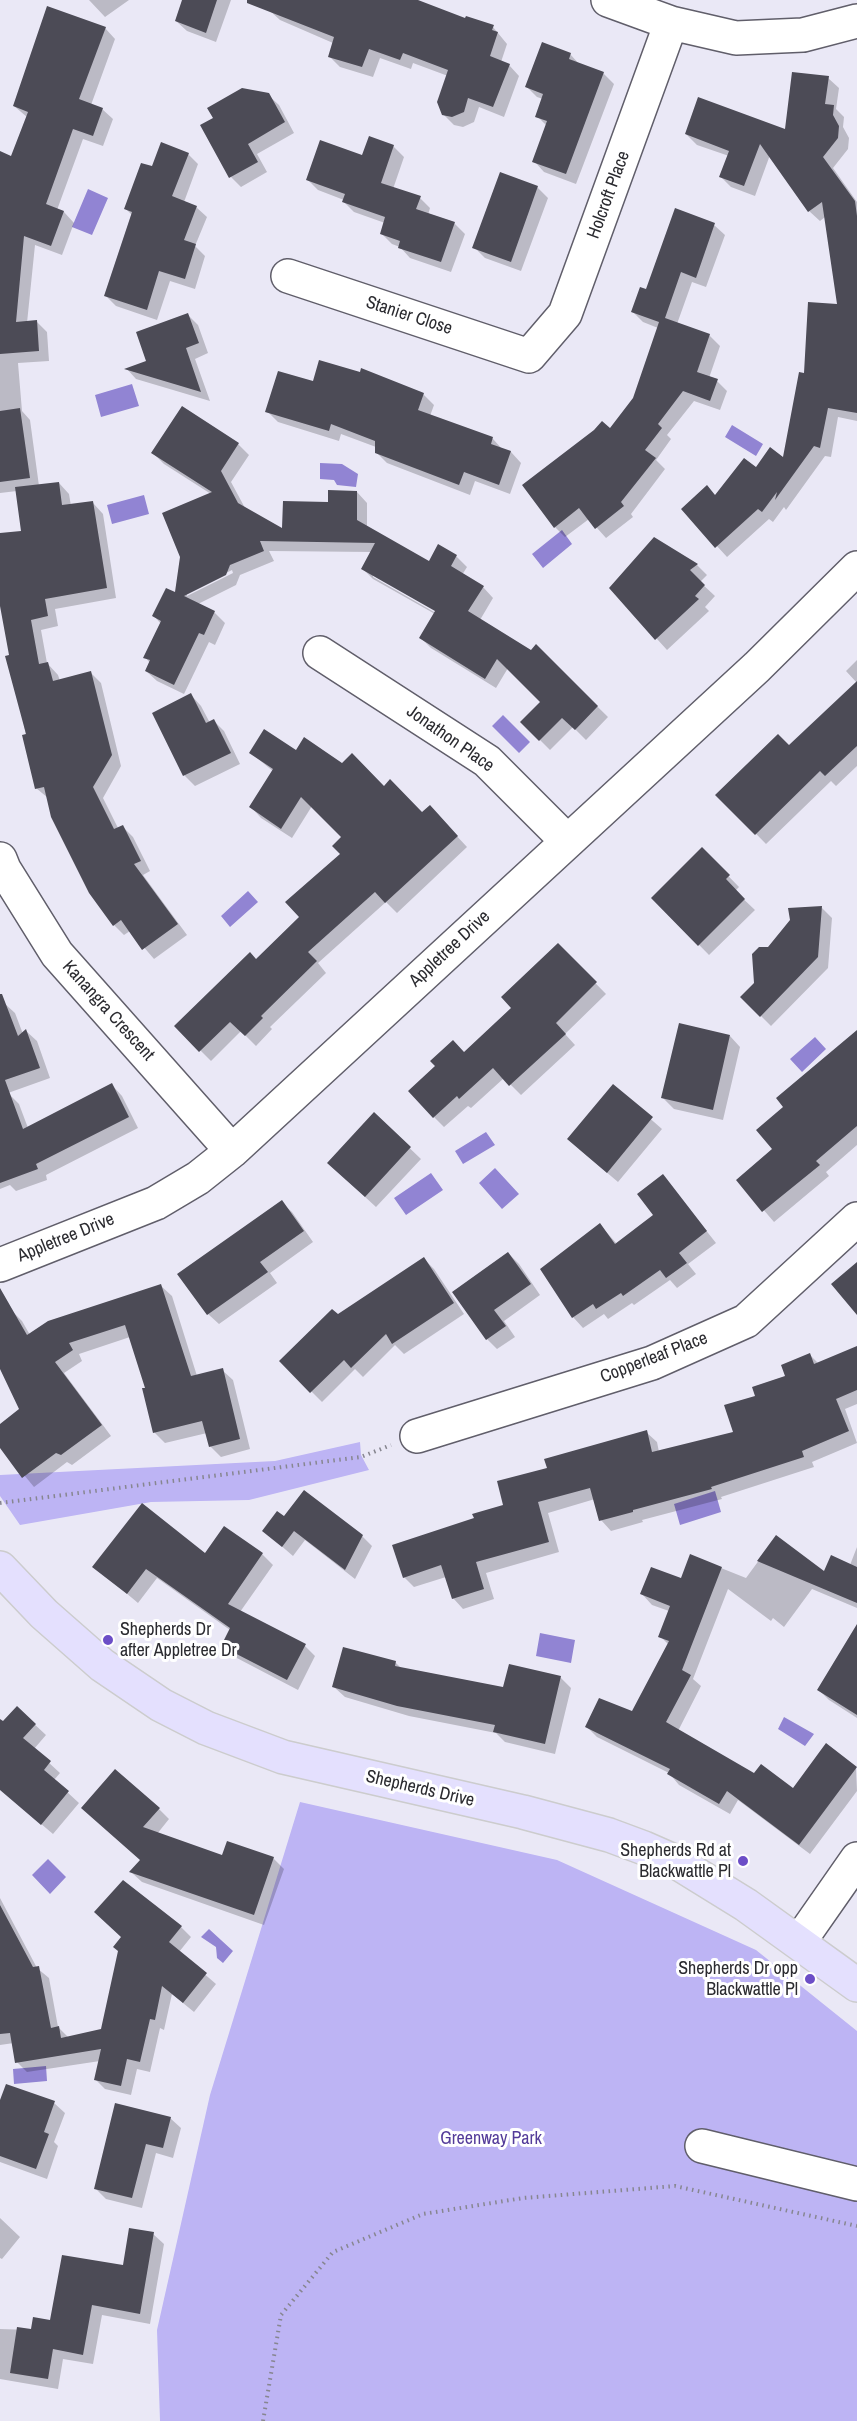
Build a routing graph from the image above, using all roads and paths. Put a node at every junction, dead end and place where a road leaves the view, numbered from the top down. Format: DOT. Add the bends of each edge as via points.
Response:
graph roads {
  1 [pos="608,0"];
  2 [pos="857,21"];
  3 [pos="671,23"];
  4 [pos="288,276"];
  5 [pos="529,356"];
  6 [pos="857,568"];
  7 [pos="320,653"];
  8 [pos="567,841"];
  9 [pos="0,859"];
  10 [pos="232,1151"];
  11 [pos="857,1219"];
  12 [pos="0,1265"];
  13 [pos="417,1436"];
  14 [pos="0,1503"];
  15 [pos="0,1568"];
  16 [pos="857,1859"];
  17 [pos="799,1942"];
  18 [pos="857,1985"];
  19 [pos="702,2146"];
  20 [pos="857,2184"];
  21 [pos="857,2226"];
  22 [pos="263,2421"];
  1 -- 3 [label="street"];
  2 -- 3 [label="street" via="802,35 736,38"];
  3 -- 5 [label="street, Holcroft Place" via="565,314"];
  4 -- 5 [label="street, Stanier Close"];
  6 -- 8 [label="street, Appletree Drive" via="757,667"];
  7 -- 8 [label="street, Jonathon Place" via="487,761"];
  8 -- 10 [label="street, Appletree Drive"];
  9 -- 10 [label="street, Kanangra Crescent" via="57,954"];
  10 -- 12 [label="street, Appletree Drive" via="198,1179 156,1203"];
  11 -- 13 [label="street, Copperleaf Place" via="746,1321 652,1363"];
  13 -- 14 [label="path" via="361,1457"];
  15 -- 17 [label="main road, Shepherds Drive" via="95,1659 161,1704 206,1728 311,1764 524,1812 618,1838 712,1882"];
  16 -- 17 [label="street"];
  17 -- 18 [label="main road, Shepherds Drive"];
  19 -- 20 [label="street"];
  21 -- 22 [label="path" via="675,2186 523,2198 423,2214 333,2252 281,2315"];
}
